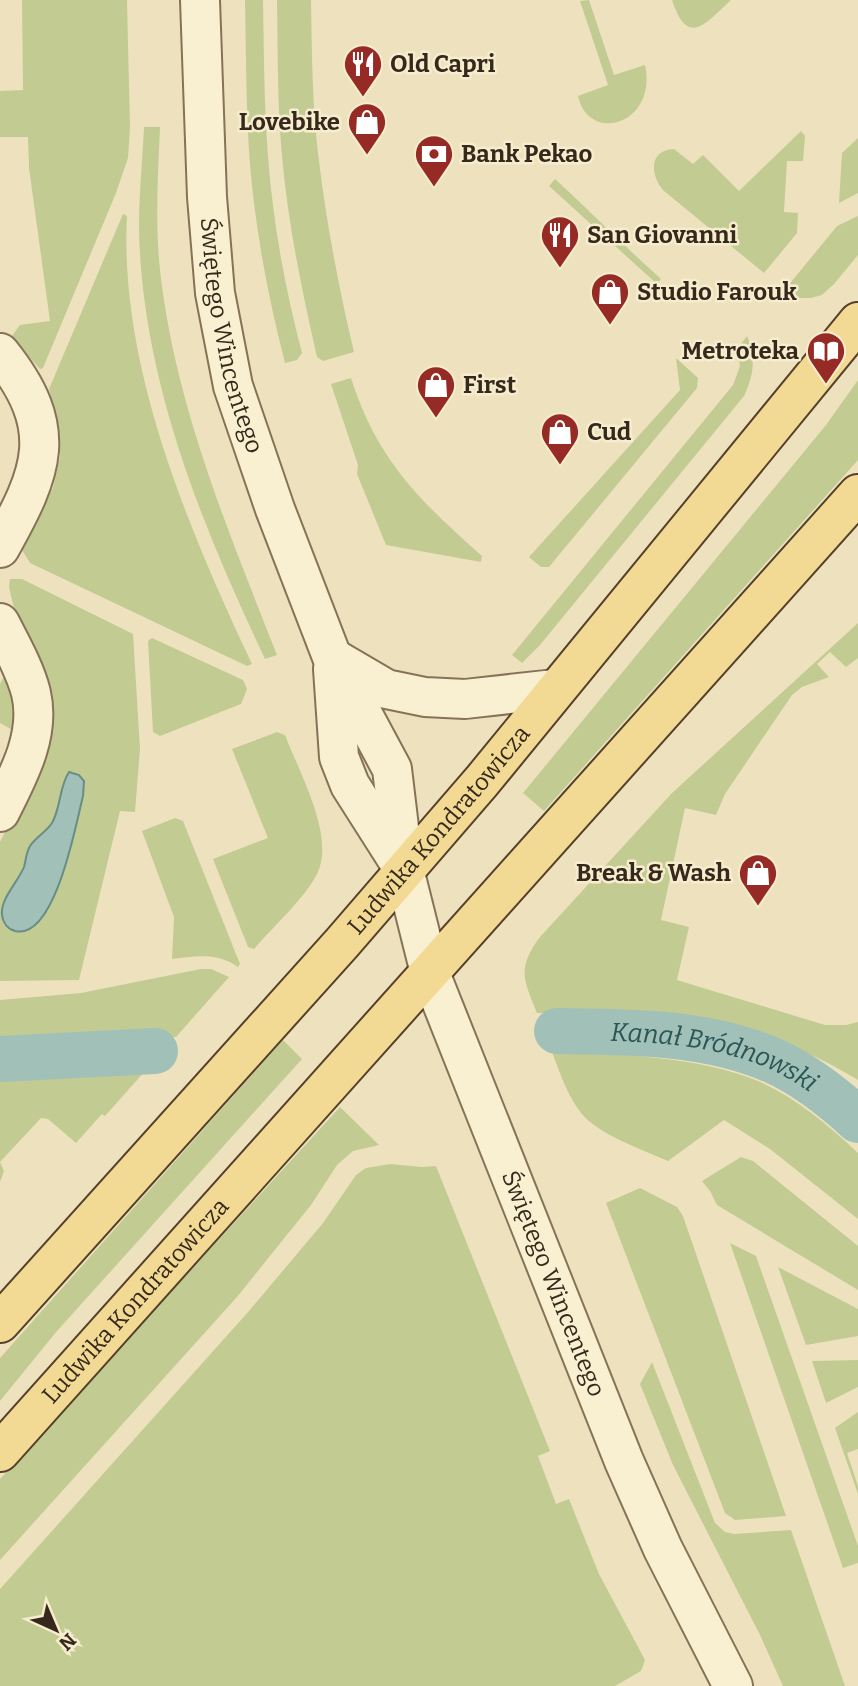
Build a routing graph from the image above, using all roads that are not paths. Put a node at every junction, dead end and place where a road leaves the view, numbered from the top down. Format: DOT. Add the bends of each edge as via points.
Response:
graph roads {
  1 [pos="200,0"];
  2 [pos="858,322"];
  3 [pos="0,354"];
  4 [pos="858,494"];
  5 [pos="0,548"];
  6 [pos="0,623"];
  7 [pos="332,657"];
  8 [pos="555,689"];
  9 [pos="0,812"];
  10 [pos="404,869"];
  11 [pos="430,973"];
  12 [pos="0,1323"];
  13 [pos="0,1452"];
  14 [pos="733,1686"];
  1 -- 7 [label="street, Świętego Wincentego" via="215,293 233,386"];
  2 -- 8 [label="main road, Ludwika Kondratowicza"];
  3 -- 5 [label="street" via="24,390 41,443 26,502"];
  4 -- 11 [label="main road, Ludwika Kondratowicza"];
  6 -- 9 [label="street" via="31,693 33,723 26,760"];
  7 -- 8 [label="street" via="386,689 425,698 465,699"];
  7 -- 10 [label="street, Świętego Wincentego" via="339,757 350,785"];
  8 -- 10 [label="main road, Ludwika Kondratowicza" via="498,763"];
  10 -- 11 [label="street, Świętego Wincentego"];
  10 -- 12 [label="main road, Ludwika Kondratowicza"];
  11 -- 13 [label="main road, Ludwika Kondratowicza"];
  11 -- 14 [label="street, Świętego Wincentego" via="624,1461"];
}
